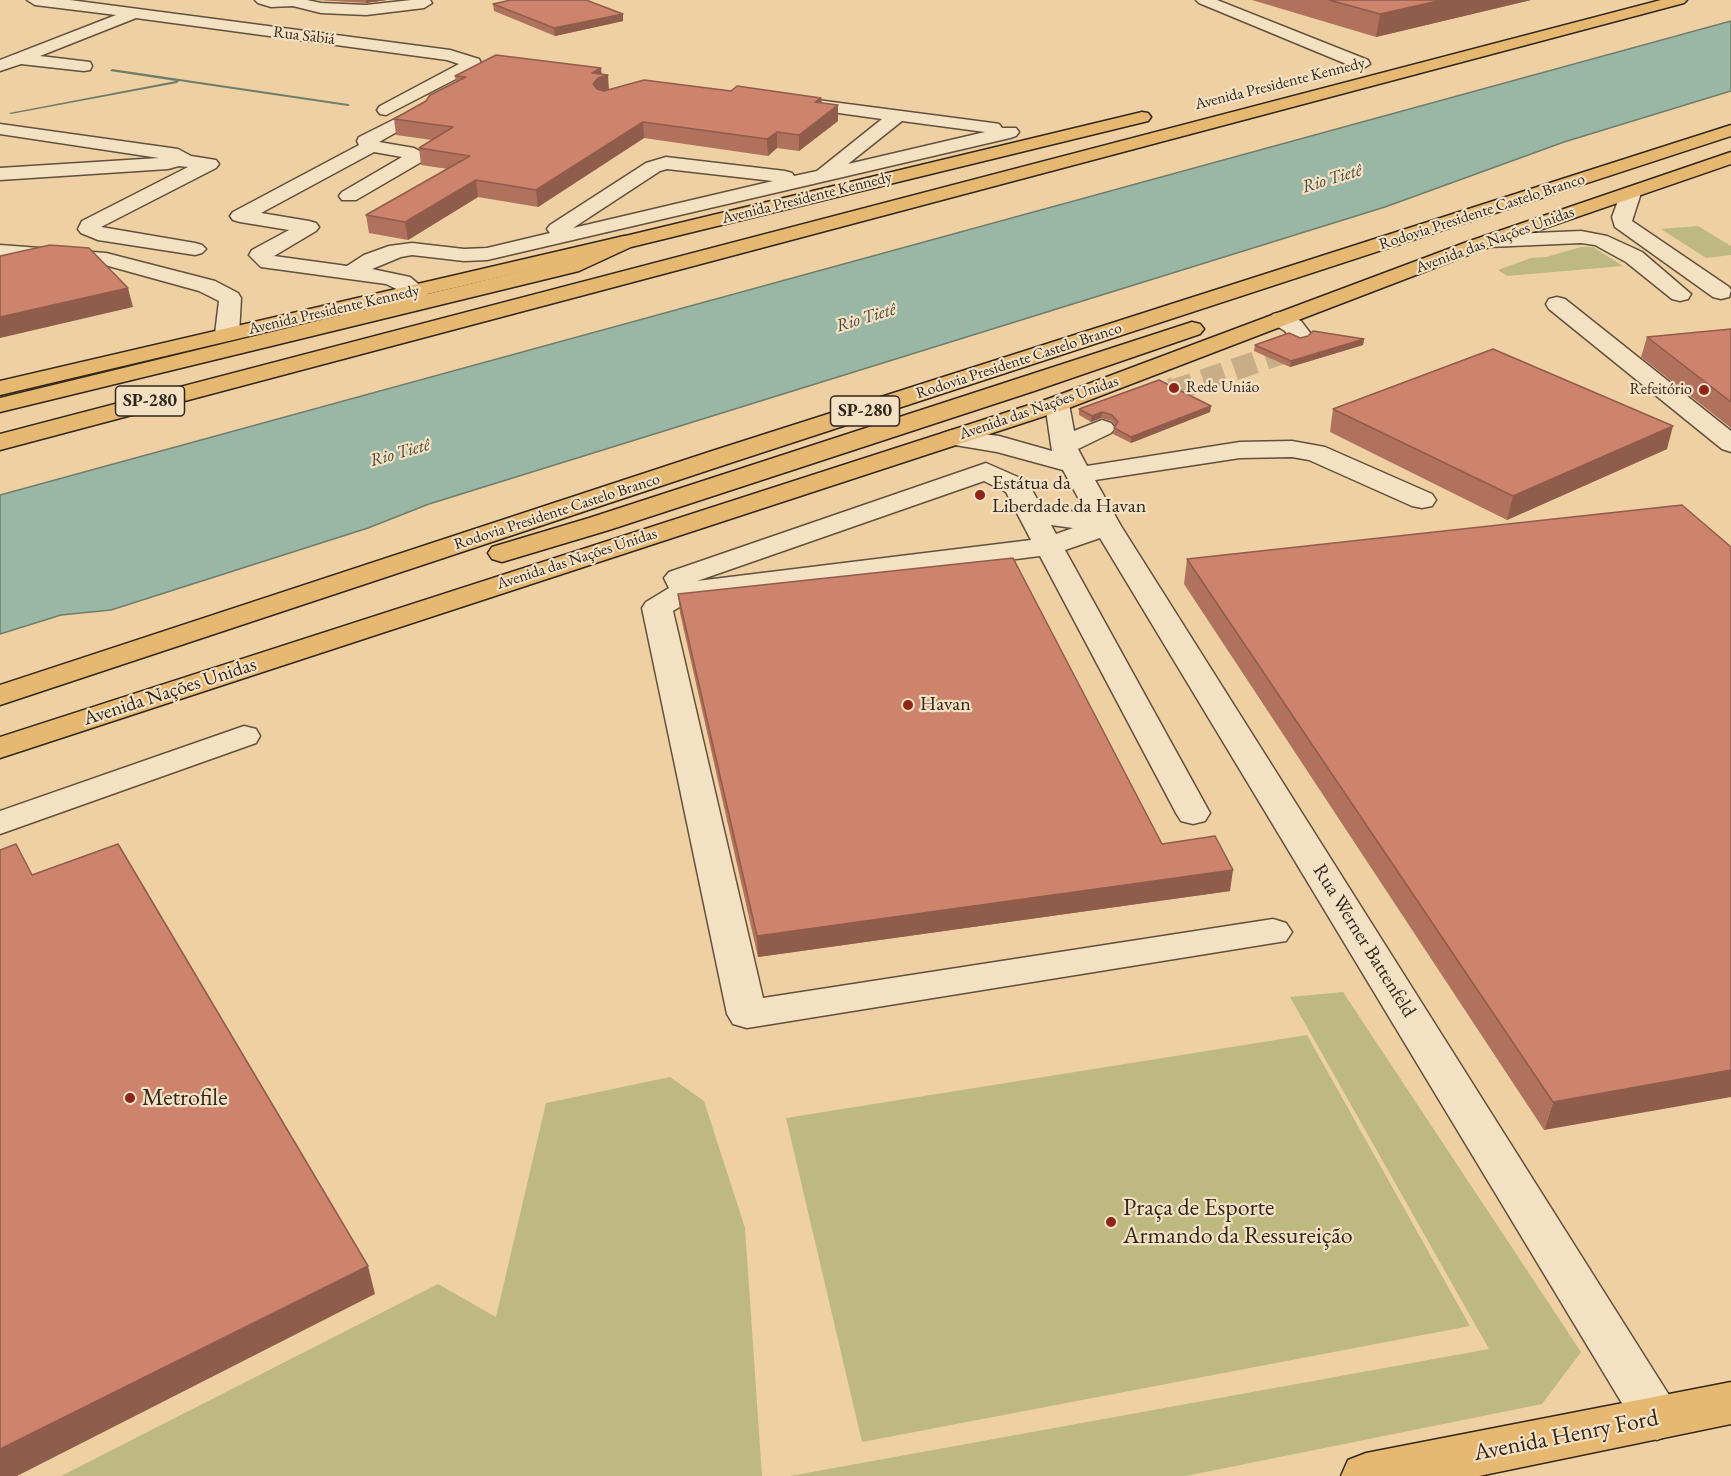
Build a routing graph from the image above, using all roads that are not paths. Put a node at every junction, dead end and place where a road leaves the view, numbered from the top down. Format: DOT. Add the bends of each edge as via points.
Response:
graph roads {
  1 [pos="35,0"];
  2 [pos="263,0"];
  3 [pos="1204,0"];
  4 [pos="1679,0"];
  5 [pos="164,3"];
  6 [pos="423,3"];
  7 [pos="1577,9"];
  8 [pos="135,14"];
  9 [pos="1405,54"];
  10 [pos="0,56"];
  11 [pos="18,58"];
  12 [pos="1382,59"];
  13 [pos="1362,64"];
  14 [pos="0,66"];
  15 [pos="84,66"];
  16 [pos="1328,73"];
  17 [pos="773,99"];
  18 [pos="427,107"];
  19 [pos="386,110"];
  20 [pos="1155,114"];
  21 [pos="896,117"];
  22 [pos="939,122"];
  23 [pos="0,129"];
  24 [pos="1731,130"];
  25 [pos="371,146"];
  26 [pos="179,157"];
  27 [pos="1731,158"];
  28 [pos="896,159"];
  29 [pos="704,166"];
  30 [pos="752,172"];
  31 [pos="0,174"];
  32 [pos="813,178"];
  33 [pos="1631,193"];
  34 [pos="349,196"];
  35 [pos="709,202"];
  36 [pos="621,233"];
  37 [pos="1642,237"];
  38 [pos="537,242"];
  39 [pos="1605,242"];
  40 [pos="1482,244"];
  41 [pos="195,249"];
  42 [pos="0,251"];
  43 [pos="351,273"];
  44 [pos="417,292"];
  45 [pos="1721,292"];
  46 [pos="1680,294"];
  47 [pos="1557,304"];
  48 [pos="1281,319"];
  49 [pos="227,334"];
  50 [pos="1299,334"];
  51 [pos="301,361"];
  52 [pos="0,388"];
  53 [pos="1057,404"];
  54 [pos="0,405"];
  55 [pos="0,425"];
  56 [pos="1102,428"];
  57 [pos="952,438"];
  58 [pos="0,442"];
  59 [pos="1731,444"];
  60 [pos="1071,462"];
  61 [pos="1422,500"];
  62 [pos="1031,513"];
  63 [pos="1107,526"];
  64 [pos="1049,546"];
  65 [pos="683,592"];
  66 [pos="204,630"];
  67 [pos="340,636"];
  68 [pos="0,695"];
  69 [pos="244,736"];
  70 [pos="0,748"];
  71 [pos="1193,813"];
  72 [pos="0,823"];
  73 [pos="1273,932"];
  74 [pos="1731,1403"];
  75 [pos="1658,1418"];
  76 [pos="1366,1476"];
  1 -- 8 [label="street, Rua Sabiá"];
  2 -- 6 [label="street" via="366,10"];
  3 -- 13 [label="street"];
  4 -- 51 [label="main road, SP-280"];
  5 -- 8 [label="street"];
  7 -- 9 [label="main road"];
  8 -- 11 [label="street"];
  8 -- 19 [label="street, Rua Sabiá" via="450,55 473,63"];
  10 -- 11 [label="street"];
  11 -- 14 [label="street"];
  11 -- 15 [label="street"];
  12 -- 13 [label="main road, Avenida Presidente Kennedy"];
  13 -- 16 [label="main road, Avenida Presidente Kennedy"];
  17 -- 21 [label="street"];
  18 -- 25 [label="street" via="366,141"];
  20 -- 36 [label="main road, Avenida Presidente Kennedy"];
  21 -- 22 [label="street"];
  21 -- 32 [label="street"];
  22 -- 28 [label="street"];
  22 -- 28 [label="street" via="1011,131"];
  23 -- 26 [label="street"];
  24 -- 66 [label="main road, Rodovia Presidente Castelo Branco / SP-280" via="718,458"];
  25 -- 34 [label="street" via="416,157"];
  25 -- 43 [label="street" via="240,216 309,226 260,255 269,262"];
  26 -- 31 [label="street" via="115,167"];
  26 -- 41 [label="street" via="209,164 88,225 88,229 98,234"];
  27 -- 33 [label="main road, Avenida das Nações Unidas"];
  28 -- 32 [label="street"];
  29 -- 30 [label="street"];
  29 -- 36 [label="street" via="671,188"];
  29 -- 38 [label="street" via="666,163 653,167"];
  30 -- 32 [label="street"];
  30 -- 35 [label="street"];
  32 -- 35 [label="street"];
  33 -- 37 [label="street" via="1622,221"];
  33 -- 40 [label="main road, Avenida das Nações Unidas"];
  35 -- 36 [label="street"];
  36 -- 38 [label="street"];
  36 -- 44 [label="main road, Avenida Presidente Kennedy"];
  36 -- 54 [label="main road" via="571,266"];
  37 -- 39 [label="street"];
  37 -- 45 [label="street"];
  38 -- 43 [label="street" via="474,255 397,251"];
  39 -- 40 [label="street" via="1581,237"];
  39 -- 46 [label="street" via="1634,257"];
  40 -- 48 [label="main road, Avenida das Nações Unidas"];
  40 -- 66 [label="main road" via="1350,276 599,524 320,607"];
  42 -- 49 [label="street" via="113,260 207,286 230,298"];
  43 -- 44 [label="street" via="397,280"];
  44 -- 49 [label="main road, Avenida Presidente Kennedy"];
  47 -- 59 [label="street"];
  48 -- 50 [label="street"];
  48 -- 53 [label="main road, Avenida das Nações Unidas"];
  49 -- 52 [label="main road, Avenida Presidente Kennedy"];
  51 -- 55 [label="main road" via="198,377"];
  51 -- 58 [label="main road, SP-280"];
  53 -- 57 [label="main road, Avenida das Nações Unidas"];
  53 -- 60 [label="street, Rua Werner Battenfeld"];
  56 -- 60 [label="street"];
  57 -- 60 [label="street" via="999,444"];
  57 -- 67 [label="main road, Avenida das Nações Unidas"];
  60 -- 61 [label="street" via="1292,448 1316,453"];
  60 -- 63 [label="street, Rua Werner Battenfeld"];
  62 -- 63 [label="street"];
  62 -- 64 [label="street"];
  62 -- 65 [label="street" via="1017,487 986,471 679,578"];
  63 -- 64 [label="street"];
  63 -- 75 [label="street, Rua Werner Battenfeld"];
  64 -- 65 [label="street"];
  64 -- 71 [label="street"];
  65 -- 73 [label="street" via="657,608 747,1014"];
  66 -- 68 [label="main road, Rodovia Presidente Castelo Branco / SP-280"];
  67 -- 70 [label="main road, Avenida Nações Unidas"];
  69 -- 72 [label="street"];
  74 -- 75 [label="main road, Avenida Henry Ford"];
  75 -- 76 [label="main road, Avenida Henry Ford"];
}
